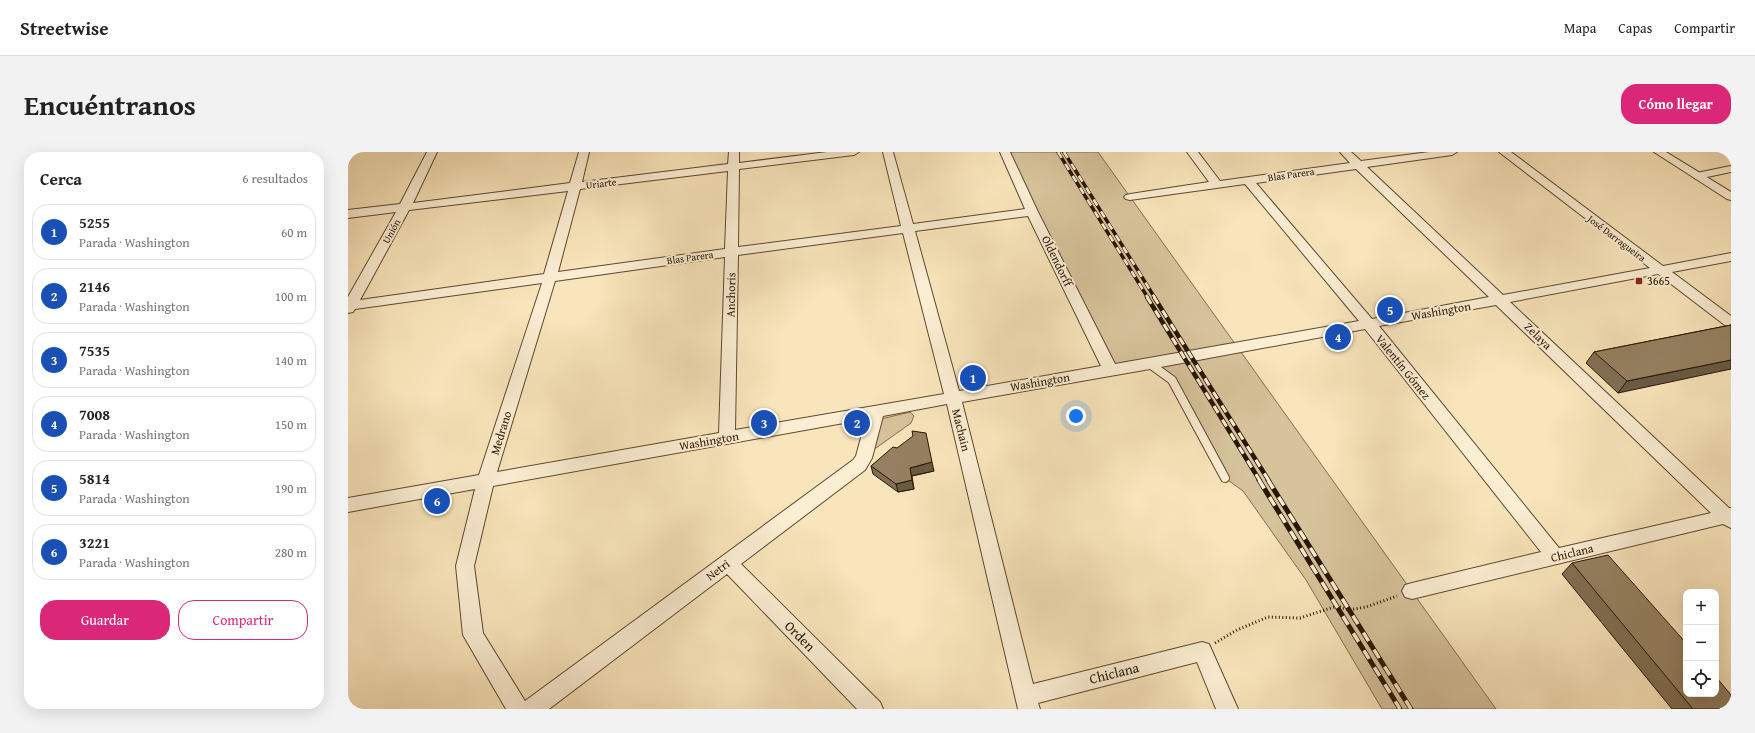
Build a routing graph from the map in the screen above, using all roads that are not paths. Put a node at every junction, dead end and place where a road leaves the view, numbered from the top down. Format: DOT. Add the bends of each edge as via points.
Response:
graph roads {
  1 [pos="432,152"];
  2 [pos="584,152"];
  3 [pos="734,152"];
  4 [pos="854,152"];
  5 [pos="888,152"];
  6 [pos="1005,152"];
  7 [pos="1192,152"];
  8 [pos="1345,152"];
  9 [pos="1452,152"];
  10 [pos="1504,152"];
  11 [pos="1659,152"];
  12 [pos="1359,165"];
  13 [pos="733,166"];
  14 [pos="1731,169"];
  15 [pos="1697,176"];
  16 [pos="1246,180"];
  17 [pos="1217,184"];
  18 [pos="574,187"];
  19 [pos="1130,197"];
  20 [pos="1731,197"];
  21 [pos="404,208"];
  22 [pos="1032,212"];
  23 [pos="348,214"];
  24 [pos="907,228"];
  25 [pos="732,252"];
  26 [pos="1731,257"];
  27 [pos="1661,270"];
  28 [pos="550,277"];
  29 [pos="1500,300"];
  30 [pos="349,307"];
  31 [pos="1731,323"];
  32 [pos="1369,324"];
  33 [pos="1150,364"];
  34 [pos="1110,370"];
  35 [pos="953,398"];
  36 [pos="876,412"];
  37 [pos="727,438"];
  38 [pos="1226,478"];
  39 [pos="486,481"];
  40 [pos="348,505"];
  41 [pos="1729,517"];
  42 [pos="1556,557"];
  43 [pos="728,563"];
  44 [pos="1412,591"];
  45 [pos="1027,703"];
  46 [pos="518,709"];
  47 [pos="532,709"];
  48 [pos="872,709"];
  49 [pos="1226,709"];
  1 -- 21 [label="street, Unión"];
  2 -- 18 [label="street, Medrano"];
  3 -- 13 [label="street, Anchoris"];
  4 -- 13 [label="street, Uriarte"];
  5 -- 24 [label="street, Machain"];
  6 -- 22 [label="street, Oldendorff"];
  7 -- 17 [label="street"];
  8 -- 12 [label="street, Zelaya"];
  9 -- 12 [label="street, Blas Parera"];
  10 -- 27 [label="street, José Darragueira"];
  11 -- 15 [label="street"];
  12 -- 16 [label="street, Blas Parera"];
  12 -- 29 [label="street, Zelaya"];
  13 -- 18 [label="street, Uriarte"];
  13 -- 25 [label="street, Anchoris"];
  14 -- 15 [label="lane"];
  15 -- 20 [label="street"];
  16 -- 17 [label="street, Blas Parera"];
  16 -- 32 [label="street, Valentín Gómez"];
  17 -- 19 [label="street, Blas Parera"];
  18 -- 21 [label="street, Uriarte"];
  18 -- 28 [label="street, Medrano"];
  21 -- 23 [label="street, Uriarte"];
  21 -- 30 [label="street, Unión"];
  22 -- 24 [label="street, Blas Parera"];
  22 -- 34 [label="street, Oldendorff"];
  24 -- 25 [label="street, Blas Parera"];
  24 -- 35 [label="street, Machain"];
  25 -- 28 [label="street, Blas Parera"];
  25 -- 37 [label="street, Anchoris"];
  26 -- 27 [label="street, Washington"];
  27 -- 29 [label="street, Washington"];
  27 -- 31 [label="street, José Darragueira"];
  28 -- 30 [label="street, Blas Parera"];
  28 -- 39 [label="street, Medrano"];
  29 -- 32 [label="street, Washington"];
  29 -- 41 [label="street, Zelaya"];
  32 -- 33 [label="street, Washington"];
  32 -- 42 [label="street, Valentín Gómez"];
  33 -- 34 [label="street, Washington"];
  33 -- 38 [label="lane" via="1172,380"];
  34 -- 35 [label="street, Washington"];
  35 -- 36 [label="street, Washington"];
  35 -- 45 [label="street, Machain"];
  36 -- 37 [label="street, Washington"];
  36 -- 43 [label="street, Netri" via="864,458 859,465"];
  37 -- 39 [label="street, Washington"];
  39 -- 40 [label="street, Washington"];
  39 -- 46 [label="street, Medrano" via="465,566 473,636"];
  41 -- 42 [label="street, Chiclana"];
  42 -- 44 [label="street, Chiclana"];
  43 -- 47 [label="street, Netri"];
  43 -- 48 [label="street, Orden"];
  45 -- 49 [label="street, Chiclana" via="1202,651"];
}
